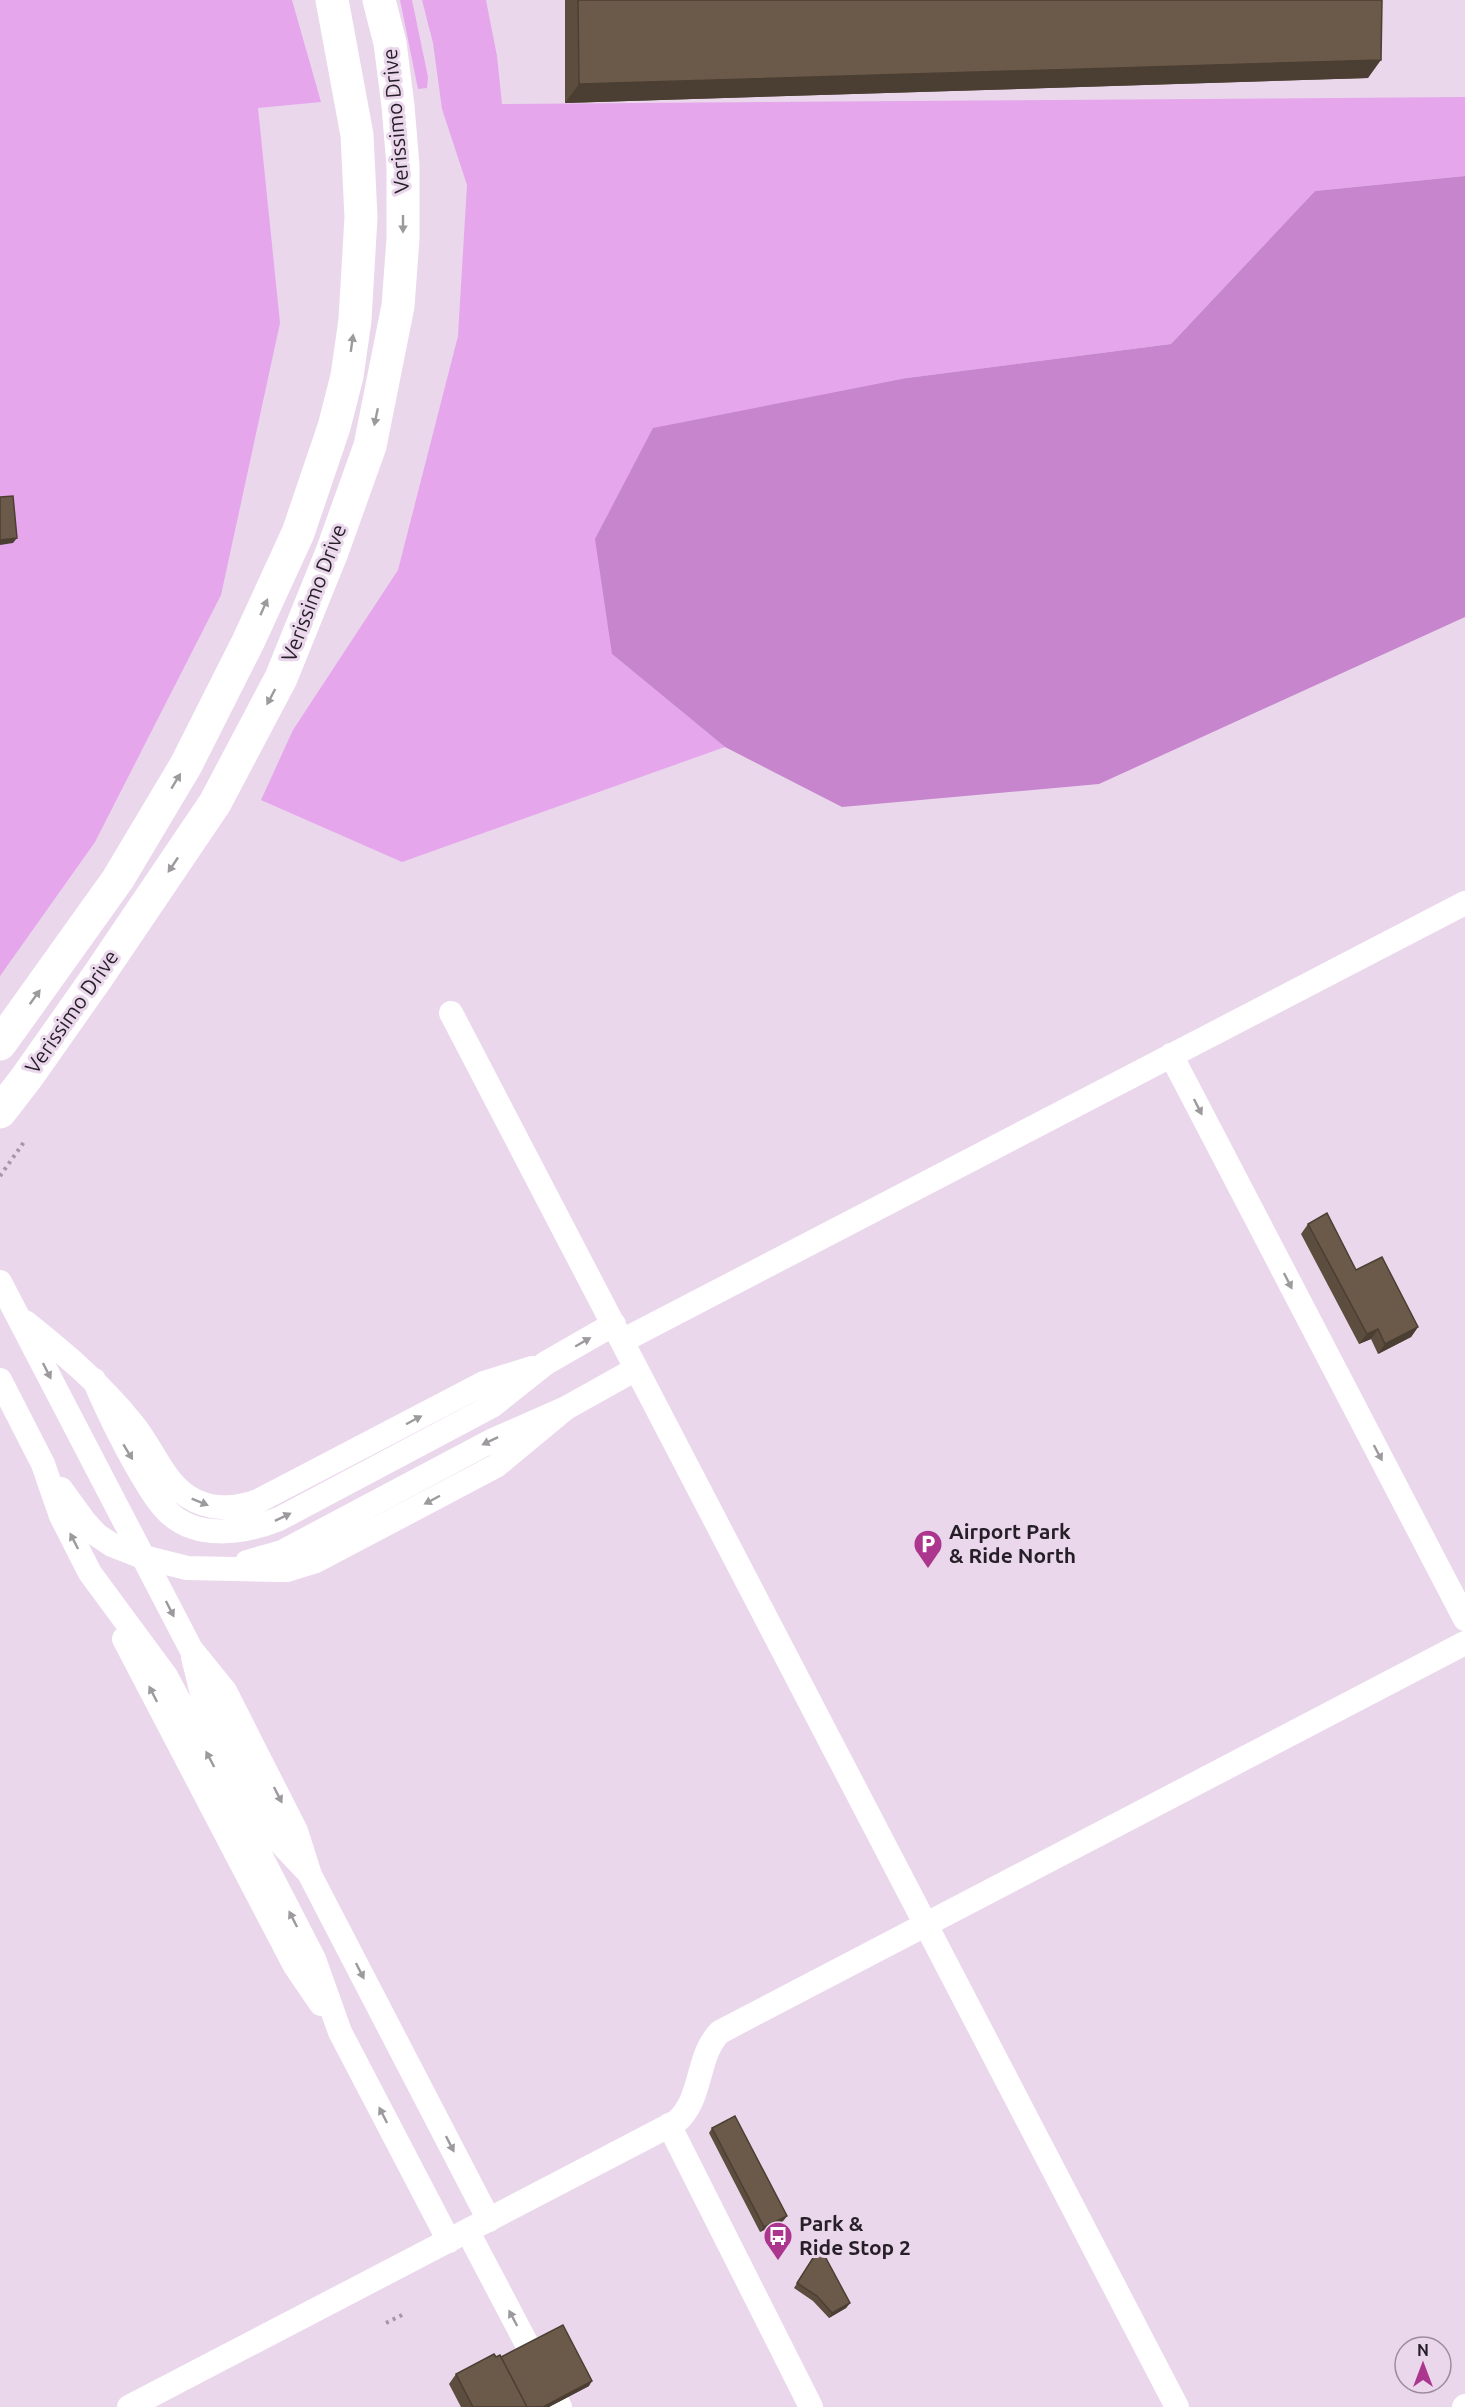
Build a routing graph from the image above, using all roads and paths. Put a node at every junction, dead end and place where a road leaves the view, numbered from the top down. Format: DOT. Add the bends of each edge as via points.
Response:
graph roads {
  1 [pos="332,0"];
  2 [pos="379,0"];
  3 [pos="1465,903"];
  4 [pos="451,1013"];
  5 [pos="0,1044"];
  6 [pos="1171,1055"];
  7 [pos="0,1112"];
  8 [pos="0,1282"];
  9 [pos="15,1310"];
  10 [pos="618,1332"];
  11 [pos="636,1369"];
  12 [pos="0,1380"];
  13 [pos="43,1464"];
  14 [pos="143,1557"];
  15 [pos="1465,1619"];
  16 [pos="1465,1643"];
  17 [pos="926,1924"];
  18 [pos="669,2125"];
  19 [pos="489,2220"];
  20 [pos="458,2236"];
  21 [pos="406,2313"];
  22 [pos="386,2323"];
  23 [pos="129,2407"];
  24 [pos="560,2407"];
  25 [pos="811,2407"];
  26 [pos="1177,2407"];
  5 -- 1 [label="street, Verissimo Drive, one-way" via="118,879 186,765 298,533 334,427 355,320 361,218 357,135"];
  2 -- 7 [label="street, Verissimo Drive, one-way" via="390,43 398,106 403,239 398,306 370,446 281,678 215,803"];
  3 -- 6 [label="lane"];
  4 -- 10 [label="lane"];
  6 -- 10 [label="lane"];
  6 -- 15 [label="lane, one-way"];
  8 -- 9 [label="lane"];
  9 -- 10 [label="lane, one-way" via="94,1380 134,1424 177,1488 202,1503 231,1508 258,1502 484,1383 546,1363"];
  9 -- 14 [label="lane, one-way"];
  10 -- 11 [label="lane"];
  11 -- 14 [label="lane, one-way" via="566,1408 496,1466 316,1561 287,1570 187,1568"];
  11 -- 17 [label="lane"];
  12 -- 13 [label="lane"];
  13 -- 14 [label="lane" via="97,1534 112,1545"];
  20 -- 13 [label="lane, one-way" via="340,2032 314,1959 166,1676 90,1573 61,1516"];
  14 -- 19 [label="lane, one-way" via="191,1648 225,1691 296,1831 310,1875"];
  16 -- 17 [label="lane"];
  17 -- 18 [label="lane" via="720,2032 712,2041 687,2111"];
  17 -- 26 [label="lane"];
  18 -- 19 [label="lane"];
  18 -- 25 [label="lane"];
  19 -- 20 [label="lane"];
  20 -- 23 [label="lane"];
  24 -- 20 [label="lane, one-way"];
  21 -- 22 [label="path"];
}
